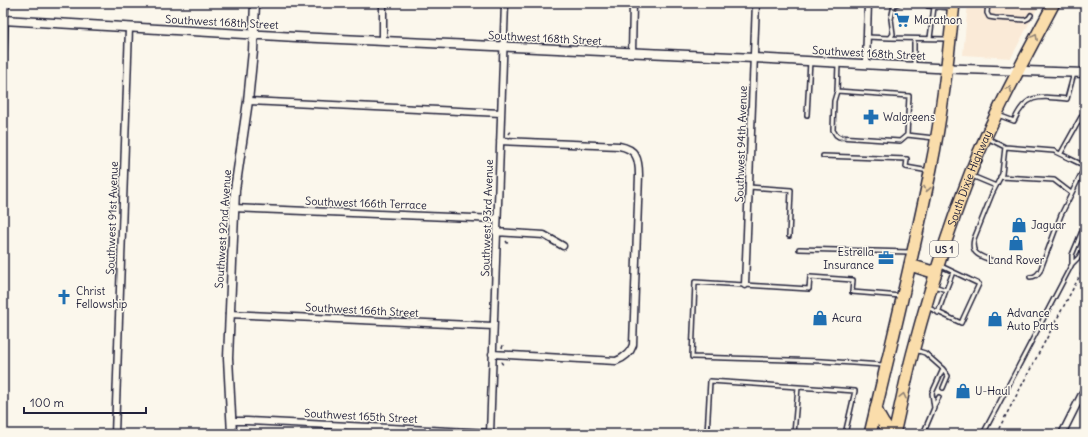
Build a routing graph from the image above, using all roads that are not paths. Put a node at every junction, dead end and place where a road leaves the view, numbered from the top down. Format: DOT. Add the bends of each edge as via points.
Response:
graph roads {
  1 [pos="5,3"];
  2 [pos="255,3"];
  3 [pos="384,3"];
  4 [pos="505,3"];
  5 [pos="633,3"];
  6 [pos="756,3"];
  7 [pos="868,3"];
  8 [pos="900,3"];
  9 [pos="928,3"];
  10 [pos="988,3"];
  11 [pos="1054,3"];
  12 [pos="954,5"];
  13 [pos="934,7"];
  14 [pos="1031,14"];
  15 [pos="4,20"];
  16 [pos="129,28"];
  17 [pos="254,35"];
  18 [pos="867,37"];
  19 [pos="890,38"];
  20 [pos="930,38"];
  21 [pos="914,39"];
  22 [pos="950,39"];
  23 [pos="382,41"];
  24 [pos="504,47"];
  25 [pos="632,53"];
  26 [pos="754,58"];
  27 [pos="810,61"];
  28 [pos="838,63"];
  29 [pos="866,64"];
  30 [pos="914,67"];
  31 [pos="947,68"];
  32 [pos="3,70"];
  33 [pos="1018,71"];
  34 [pos="1074,73"];
  35 [pos="1085,73"];
  36 [pos="837,91"];
  37 [pos="248,101"];
  38 [pos="1085,110"];
  39 [pos="501,113"];
  40 [pos="997,114"];
  41 [pos="807,115"];
  42 [pos="907,135"];
  43 [pos="986,138"];
  44 [pos="936,139"];
  45 [pos="500,141"];
  46 [pos="1005,147"];
  47 [pos="1061,153"];
  48 [pos="823,156"];
  49 [pos="1085,166"];
  50 [pos="930,171"];
  51 [pos="970,175"];
  52 [pos="1000,177"];
  53 [pos="996,186"];
  54 [pos="749,187"];
  55 [pos="1071,193"];
  56 [pos="234,208"];
  57 [pos="497,219"];
  58 [pos="1085,224"];
  59 [pos="496,232"];
  60 [pos="789,236"];
  61 [pos="563,246"];
  62 [pos="1085,247"];
  63 [pos="799,249"];
  64 [pos="913,252"];
  65 [pos="994,261"];
  66 [pos="1072,264"];
  67 [pos="910,265"];
  68 [pos="937,269"];
  69 [pos="953,272"];
  70 [pos="1030,277"];
  71 [pos="745,285"];
  72 [pos="932,285"];
  73 [pos="946,290"];
  74 [pos="903,296"];
  75 [pos="925,306"];
  76 [pos="938,312"];
  77 [pos="230,314"];
  78 [pos="493,326"];
  79 [pos="914,350"];
  80 [pos="492,354"];
  81 [pos="887,365"];
  82 [pos="943,369"];
  83 [pos="798,387"];
  84 [pos="943,388"];
  85 [pos="1085,388"];
  86 [pos="939,397"];
  87 [pos="934,408"];
  88 [pos="876,409"];
  89 [pos="231,421"];
  90 [pos="490,433"];
  91 [pos="114,434"];
  92 [pos="232,434"];
  93 [pos="707,434"];
  94 [pos="794,434"];
  95 [pos="845,434"];
  96 [pos="870,434"];
  97 [pos="893,434"];
  98 [pos="923,434"];
  99 [pos="983,434"];
  100 [pos="1062,434"];
  1 -- 15 [label="street"];
  2 -- 17 [label="street, Southwest 92nd Avenue"];
  3 -- 23 [label="street"];
  4 -- 24 [label="street, Southwest 93rd Avenue"];
  5 -- 25 [label="street"];
  6 -- 26 [label="street, Southwest 94th Avenue"];
  7 -- 18 [label="street"];
  8 -- 19 [label="lane" via="894,5 891,19 893,34"];
  9 -- 13 [label="lane" via="928,6"];
  10 -- 14 [label="lane" via="989,17 1025,20"];
  33 -- 11 [label="highway, South Dixie Highway / US 1, one-way"];
  12 -- 13 [label="lane"];
  12 -- 22 [label="highway, US 1"];
  13 -- 20 [label="lane"];
  15 -- 16 [label="street, Southwest 168th Street"];
  15 -- 32 [label="street"];
  16 -- 17 [label="street, Southwest 168th Street"];
  16 -- 91 [label="street, Southwest 91st Avenue"];
  17 -- 23 [label="street, Southwest 168th Street"];
  17 -- 37 [label="street, Southwest 92nd Avenue"];
  18 -- 19 [label="lane"];
  18 -- 29 [label="street"];
  19 -- 21 [label="lane"];
  20 -- 21 [label="lane"];
  20 -- 22 [label="lane"];
  21 -- 30 [label="lane"];
  22 -- 31 [label="highway, US 1"];
  23 -- 24 [label="street, Southwest 168th Street"];
  24 -- 25 [label="street, Southwest 168th Street"];
  24 -- 39 [label="street, Southwest 93rd Avenue"];
  25 -- 26 [label="street, Southwest 168th Street"];
  26 -- 27 [label="street, Southwest 168th Street"];
  26 -- 54 [label="street, Southwest 94th Avenue"];
  27 -- 28 [label="street, Southwest 168th Street"];
  27 -- 41 [label="lane"];
  28 -- 29 [label="street, Southwest 168th Street"];
  28 -- 36 [label="lane"];
  29 -- 30 [label="street, Southwest 168th Street"];
  30 -- 31 [label="street, Southwest 168th Street"];
  31 -- 33 [label="street, Southwest 168th Street"];
  31 -- 44 [label="highway, US 1"];
  33 -- 34 [label="street, Southwest 168th Street"];
  40 -- 33 [label="highway, South Dixie Highway / US 1, one-way"];
  34 -- 35 [label="street, Southwest 168th Street"];
  34 -- 40 [label="lane" via="1067,99 1038,97 1021,107 1014,121"];
  36 -- 42 [label="lane" via="909,96"];
  36 -- 42 [label="lane, one-way" via="834,100 833,130 839,137 900,141"];
  37 -- 39 [label="street"];
  37 -- 56 [label="street, Southwest 92nd Avenue"];
  38 -- 47 [label="lane"];
  39 -- 45 [label="street, Southwest 93rd Avenue"];
  40 -- 43 [label="highway, South Dixie Highway / US 1"];
  42 -- 44 [label="lane"];
  43 -- 46 [label="lane"];
  43 -- 51 [label="highway, South Dixie Highway / US 1"];
  44 -- 50 [label="highway, US 1"];
  45 -- 57 [label="street, Southwest 93rd Avenue"];
  45 -- 80 [label="street" via="619,146 636,155 639,175 633,345 625,357 613,361"];
  46 -- 47 [label="lane"];
  46 -- 52 [label="lane"];
  47 -- 49 [label="lane"];
  48 -- 50 [label="lane" via="907,159 906,168"];
  49 -- 55 [label="lane"];
  50 -- 64 [label="highway, US 1, one-way"];
  51 -- 53 [label="lane"];
  51 -- 68 [label="highway, South Dixie Highway / US 1"];
  52 -- 53 [label="lane"];
  52 -- 55 [label="lane" via="1054,180"];
  53 -- 65 [label="lane" via="972,245 977,254"];
  54 -- 60 [label="lane" via="791,190"];
  54 -- 71 [label="street, Southwest 94th Avenue"];
  55 -- 70 [label="lane" via="1040,270 1034,277"];
  56 -- 57 [label="street, Southwest 166th Terrace"];
  56 -- 77 [label="street, Southwest 92nd Avenue"];
  57 -- 59 [label="street, Southwest 93rd Avenue"];
  58 -- 66 [label="lane" via="1072,255"];
  59 -- 61 [label="street" via="544,235"];
  59 -- 78 [label="street, Southwest 93rd Avenue"];
  62 -- 66 [label="lane"];
  63 -- 64 [label="lane"];
  64 -- 67 [label="highway, US 1"];
  66 -- 99 [label="lane"];
  67 -- 68 [label="highway"];
  67 -- 74 [label="highway, US 1"];
  68 -- 69 [label="lane"];
  68 -- 72 [label="highway, South Dixie Highway / US 1"];
  69 -- 73 [label="lane"];
  69 -- 76 [label="lane" via="979,284 961,323"];
  71 -- 74 [label="lane" via="809,289 810,277 853,280 852,292"];
  71 -- 81 [label="lane" via="695,282 692,357 822,360"];
  72 -- 73 [label="lane"];
  72 -- 75 [label="highway, South Dixie Highway / US 1"];
  73 -- 76 [label="lane"];
  74 -- 81 [label="highway, US 1"];
  75 -- 76 [label="lane"];
  75 -- 79 [label="highway, South Dixie Highway / US 1"];
  77 -- 78 [label="street, Southwest 166th Street"];
  77 -- 89 [label="street, Southwest 92nd Avenue" via="228,358"];
  78 -- 80 [label="street, Southwest 93rd Avenue"];
  79 -- 82 [label="lane" via="925,353"];
  97 -- 79 [label="highway, South Dixie Highway / US 1, one-way"];
  80 -- 90 [label="street, Southwest 93rd Avenue"];
  81 -- 88 [label="highway, US 1"];
  82 -- 84 [label="lane" via="948,376"];
  82 -- 87 [label="lane" via="932,393"];
  83 -- 93 [label="lane" via="710,381"];
  83 -- 94 [label="lane"];
  83 -- 95 [label="lane" via="855,391"];
  85 -- 100 [label="street"];
  86 -- 87 [label="lane"];
  87 -- 98 [label="lane"];
  88 -- 96 [label="highway, US 1"];
  88 -- 97 [label="highway" via="884,426"];
  89 -- 90 [label="street, Southwest 165th Street"];
  89 -- 92 [label="street, Southwest 92nd Avenue"];
}
